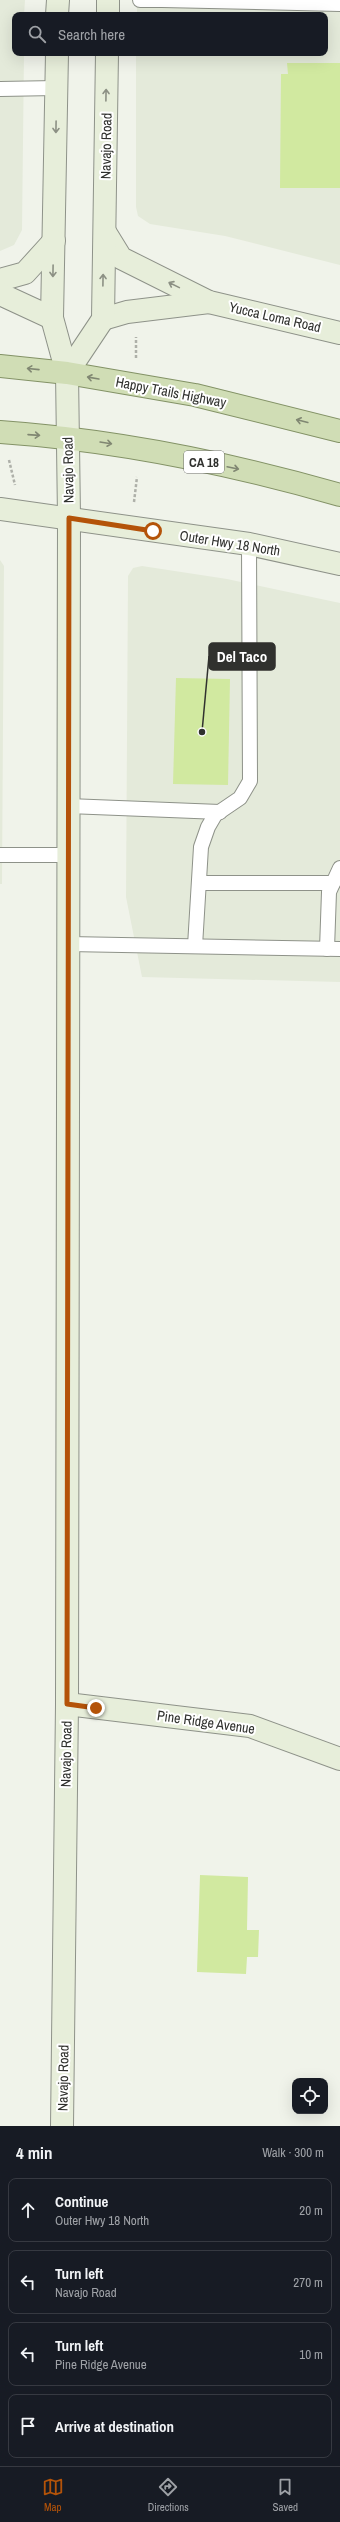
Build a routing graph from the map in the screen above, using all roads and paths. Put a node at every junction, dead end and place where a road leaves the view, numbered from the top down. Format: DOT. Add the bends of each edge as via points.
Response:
graph roads {
  1 [pos="58,0"];
  2 [pos="108,0"];
  3 [pos="140,0"];
  4 [pos="162,0"];
  5 [pos="340,4"];
  6 [pos="58,12"];
  7 [pos="108,12"];
  8 [pos="57,56"];
  9 [pos="107,56"];
  10 [pos="56,88"];
  11 [pos="0,89"];
  12 [pos="104,232"];
  13 [pos="54,241"];
  14 [pos="0,280"];
  15 [pos="0,294"];
  16 [pos="209,302"];
  17 [pos="52,318"];
  18 [pos="103,319"];
  19 [pos="137,332"];
  20 [pos="340,333"];
  21 [pos="136,359"];
  22 [pos="0,366"];
  23 [pos="67,373"];
  24 [pos="340,431"];
  25 [pos="0,432"];
  26 [pos="67,437"];
  27 [pos="8,460"];
  28 [pos="137,477"];
  29 [pos="16,488"];
  30 [pos="340,495"];
  31 [pos="133,504"];
  32 [pos="0,510"];
  33 [pos="69,518"];
  34 [pos="249,544"];
  35 [pos="340,564"];
  36 [pos="68,806"];
  37 [pos="220,812"];
  38 [pos="0,855"];
  39 [pos="68,855"];
  40 [pos="340,868"];
  41 [pos="199,883"];
  42 [pos="333,883"];
  43 [pos="68,944"];
  44 [pos="195,946"];
  45 [pos="334,948"];
  46 [pos="67,1704"];
  47 [pos="340,1759"];
  48 [pos="62,2126"];
  1 -- 6 [label="main road"];
  2 -- 7 [label="main road"];
  3 -- 4 [label="lane"];
  4 -- 5 [label="lane"];
  8 -- 10 [label="main road, Navajo Road"];
  12 -- 9 [label="main road, Navajo Road, one-way"];
  10 -- 11 [label="lane"];
  10 -- 13 [label="main road, Navajo Road, one-way"];
  16 -- 12 [label="main road, one-way" via="121,258"];
  18 -- 12 [label="main road, Navajo Road, one-way"];
  13 -- 14 [label="main road" via="25,273"];
  13 -- 17 [label="main road, Navajo Road, one-way"];
  15 -- 17 [label="main road"];
  16 -- 18 [label="main road" via="135,311"];
  16 -- 20 [label="main road, Yucca Loma Road"];
  17 -- 23 [label="main road, Navajo Road"];
  18 -- 23 [label="main road"];
  19 -- 21 [label="path"];
  23 -- 22 [label="main road, Happy Trails Highway, one-way"];
  24 -- 23 [label="main road, Happy Trails Highway, one-way" via="194,395"];
  23 -- 26 [label="main road, Navajo Road"];
  25 -- 26 [label="main road, CA 18, one-way"];
  26 -- 30 [label="main road, CA 18, one-way" via="144,449 285,479"];
  26 -- 33 [label="main road, Navajo Road"];
  27 -- 29 [label="path"];
  28 -- 31 [label="path"];
  32 -- 33 [label="main road, Outer Hwy 18 North"];
  33 -- 34 [label="main road, Outer Hwy 18 North"];
  33 -- 36 [label="main road, Navajo Road"];
  34 -- 35 [label="main road, Outer Hwy 18 North"];
  34 -- 37 [label="lane" via="250,781 240,798"];
  36 -- 37 [label="lane"];
  36 -- 39 [label="main road, Navajo Road"];
  37 -- 41 [label="lane" via="208,827 201,847"];
  38 -- 39 [label="lane"];
  39 -- 43 [label="main road, Navajo Road"];
  40 -- 42 [label="lane"];
  41 -- 42 [label="lane"];
  41 -- 44 [label="lane"];
  42 -- 45 [label="lane" via="329,892"];
  43 -- 44 [label="lane"];
  43 -- 46 [label="main road, Navajo Road"];
  44 -- 45 [label="lane"];
  46 -- 47 [label="main road, Pine Ridge Avenue" via="250,1726"];
  46 -- 48 [label="main road, Navajo Road"];
}
